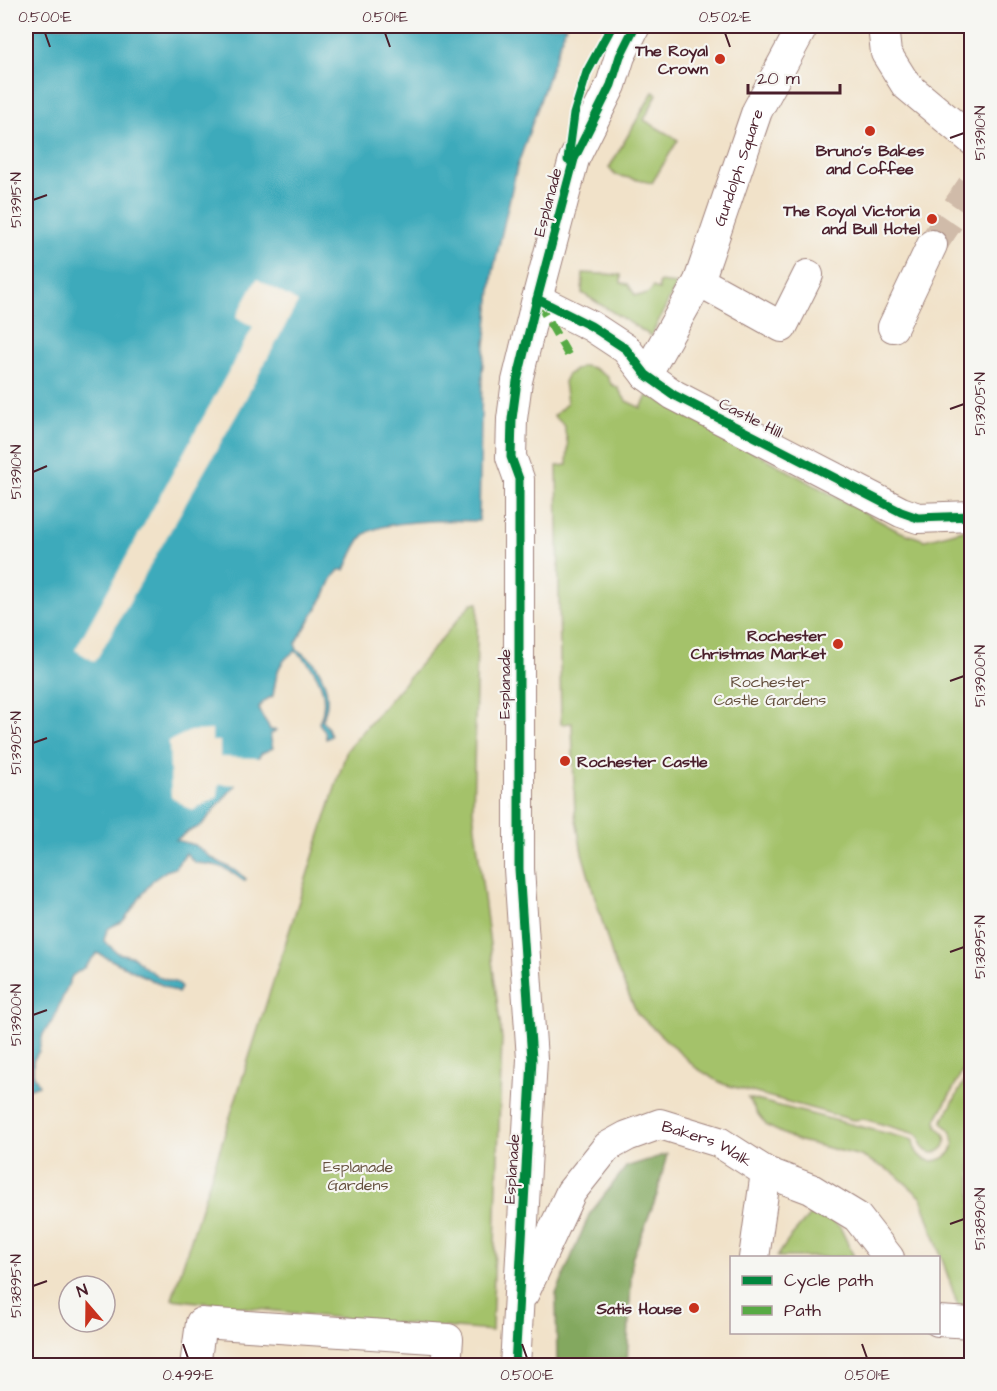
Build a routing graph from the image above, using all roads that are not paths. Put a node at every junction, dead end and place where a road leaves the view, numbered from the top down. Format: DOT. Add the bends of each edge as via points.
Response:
graph roads {
  1 [pos="635,26"];
  2 [pos="803,26"];
  3 [pos="883,26"];
  4 [pos="972,140"];
  5 [pos="932,245"];
  6 [pos="808,275"];
  7 [pos="699,281"];
  8 [pos="537,299"];
  9 [pos="893,327"];
  10 [pos="646,375"];
  11 [pos="972,516"];
  12 [pos="766,1172"];
  13 [pos="754,1256"];
  14 [pos="888,1256"];
  15 [pos="518,1308"];
  16 [pos="940,1321"];
  17 [pos="972,1323"];
  18 [pos="195,1365"];
  19 [pos="446,1365"];
  20 [pos="515,1365"];
  1 -- 8 [label="street, Esplanade" via="574,159"];
  2 -- 7 [label="street, Gundolph Square" via="757,111"];
  3 -- 4 [label="street" via="886,53 906,85"];
  5 -- 9 [label="street"];
  6 -- 7 [label="street" via="782,327"];
  7 -- 10 [label="street, Gundolph Square"];
  8 -- 10 [label="street, Castle Hill" via="626,349"];
  8 -- 15 [label="street, Esplanade" via="517,381 511,429 511,457 519,479 519,869 532,1059"];
  10 -- 11 [label="street, Castle Hill" via="674,395 901,512 918,518"];
  12 -- 13 [label="street"];
  12 -- 14 [label="street, Bakers Walk" via="811,1189 856,1217"];
  12 -- 15 [label="street, Bakers Walk" via="719,1142 660,1124 627,1136 607,1147 571,1192"];
  15 -- 20 [label="street, Esplanade"];
  16 -- 17 [label="street"];
  18 -- 19 [label="street" via="201,1323 448,1339"];
}
